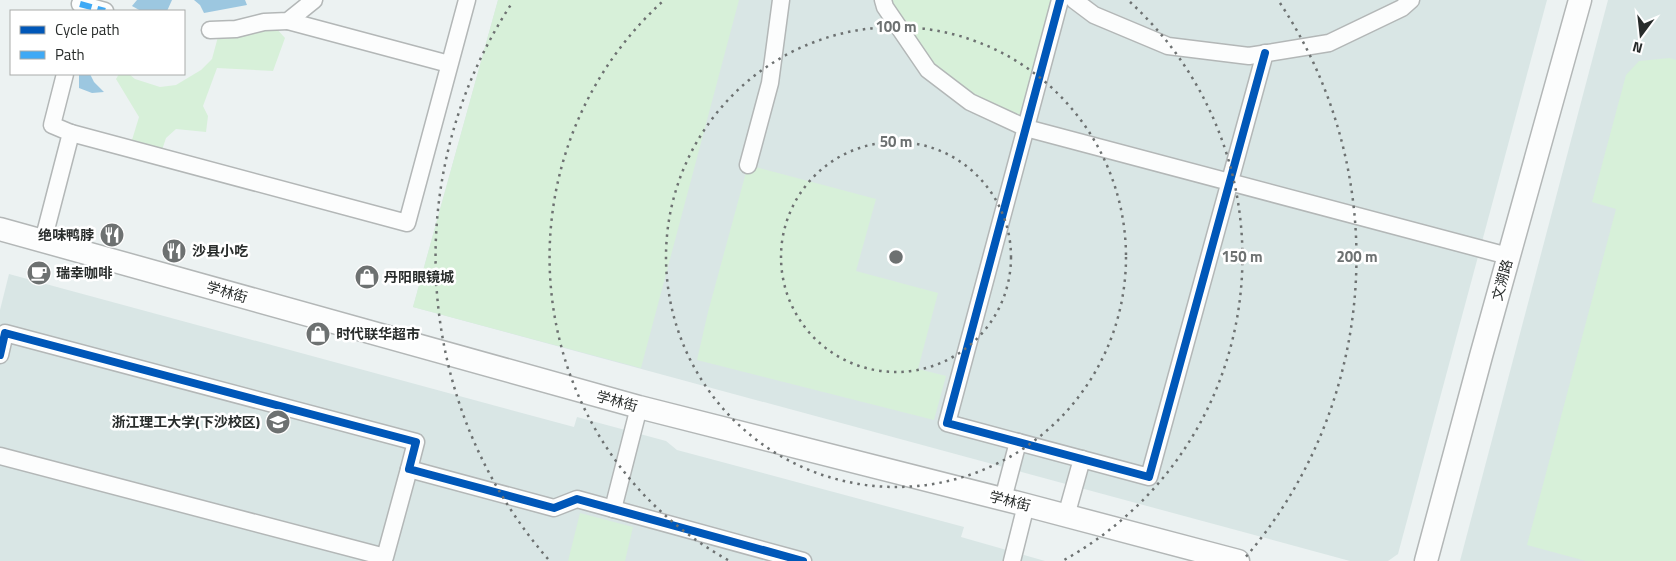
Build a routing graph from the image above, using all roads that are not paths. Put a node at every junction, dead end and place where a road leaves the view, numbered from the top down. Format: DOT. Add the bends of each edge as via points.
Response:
graph roads {
  1 [pos="314,0"];
  2 [pos="467,0"];
  3 [pos="781,0"];
  4 [pos="883,0"];
  5 [pos="1060,0"];
  6 [pos="1074,0"];
  7 [pos="1411,0"];
  8 [pos="1580,0"];
  9 [pos="80,5"];
  10 [pos="101,10"];
  11 [pos="288,21"];
  12 [pos="210,30"];
  13 [pos="1265,53"];
  14 [pos="449,64"];
  15 [pos="65,75"];
  16 [pos="1026,128"];
  17 [pos="71,133"];
  18 [pos="748,165"];
  19 [pos="1231,183"];
  20 [pos="0,229"];
  21 [pos="42,241"];
  22 [pos="1508,256"];
  23 [pos="0,355"];
  24 [pos="639,407"];
  25 [pos="1018,442"];
  26 [pos="0,456"];
  27 [pos="1082,460"];
  28 [pos="409,469"];
  29 [pos="1003,500"];
  30 [pos="1026,505"];
  31 [pos="613,509"];
  32 [pos="1066,516"];
  33 [pos="803,561"];
  34 [pos="1012,561"];
  35 [pos="1238,561"];
  36 [pos="1426,561"];
  1 -- 11 [label="street"];
  2 -- 14 [label="street"];
  3 -- 18 [label="street" via="770,83"];
  4 -- 16 [label="street" via="928,70 970,102"];
  5 -- 16 [label="street"];
  6 -- 13 [label="street" via="1094,15 1168,46 1249,56"];
  7 -- 13 [label="street" via="1402,8 1329,43"];
  8 -- 22 [label="main road, 文溯路"];
  9 -- 10 [label="street"];
  11 -- 12 [label="street"];
  11 -- 14 [label="street"];
  13 -- 19 [label="street"];
  14 -- 17 [label="street" via="407,222"];
  15 -- 17 [label="street" via="52,125"];
  16 -- 19 [label="street"];
  16 -- 25 [label="street" via="947,423"];
  17 -- 21 [label="street"];
  19 -- 22 [label="street"];
  19 -- 27 [label="street" via="1149,477"];
  20 -- 21 [label="main road, 学林街"];
  21 -- 24 [label="main road, 学林街"];
  22 -- 36 [label="main road, 文溯路"];
  23 -- 28 [label="street" via="6,333 416,442"];
  24 -- 29 [label="main road, 学林街"];
  24 -- 31 [label="street"];
  25 -- 27 [label="street"];
  25 -- 29 [label="street"];
  26 -- 28 [label="street" via="385,557"];
  27 -- 32 [label="street"];
  28 -- 31 [label="street" via="554,508 577,499"];
  29 -- 30 [label="main road, 学林街"];
  30 -- 32 [label="main road, 学林街"];
  30 -- 34 [label="street"];
  31 -- 33 [label="street"];
  32 -- 35 [label="main road, 学林街"];
}
